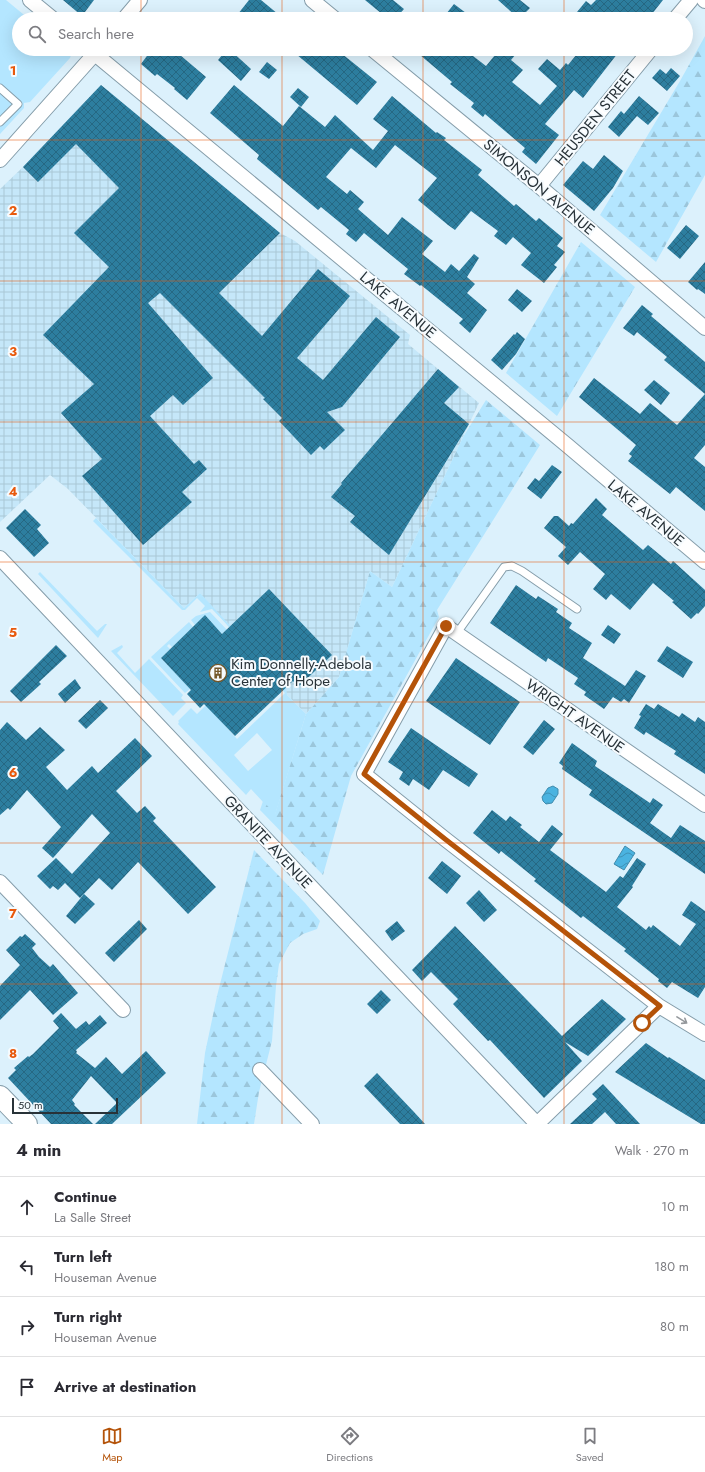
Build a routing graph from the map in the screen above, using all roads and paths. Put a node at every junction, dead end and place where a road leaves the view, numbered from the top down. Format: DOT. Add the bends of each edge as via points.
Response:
graph roads {
  1 [pos="30,0"];
  2 [pos="140,0"];
  3 [pos="312,0"];
  4 [pos="691,0"];
  5 [pos="45,12"];
  6 [pos="130,12"];
  7 [pos="327,12"];
  8 [pos="681,12"];
  9 [pos="91,56"];
  10 [pos="101,56"];
  11 [pos="381,56"];
  12 [pos="645,56"];
  13 [pos="0,88"];
  14 [pos="0,122"];
  15 [pos="0,160"];
  16 [pos="539,186"];
  17 [pos="705,328"];
  18 [pos="0,558"];
  19 [pos="705,562"];
  20 [pos="577,609"];
  21 [pos="452,630"];
  22 [pos="705,805"];
  23 [pos="0,882"];
  24 [pos="660,1006"];
  25 [pos="123,1010"];
  26 [pos="705,1034"];
  27 [pos="260,1070"];
  28 [pos="0,1096"];
  29 [pos="27,1124"];
  30 [pos="312,1124"];
  31 [pos="537,1124"];
  1 -- 5 [label="street"];
  2 -- 6 [label="street"];
  3 -- 7 [label="street"];
  4 -- 8 [label="street"];
  9 -- 15 [label="street"];
  10 -- 19 [label="street, LAKE AVENUE"];
  11 -- 16 [label="street, SIMONSON AVENUE"];
  12 -- 16 [label="street, HEUSDEN STREET"];
  13 -- 14 [label="lane" via="18,104"];
  16 -- 17 [label="street, SIMONSON AVENUE"];
  18 -- 31 [label="street, GRANITE AVENUE"];
  20 -- 21 [label="lane" via="522,571 512,566 504,567"];
  21 -- 22 [label="street, WRIGHT AVENUE"];
  21 -- 24 [label="street" via="364,774"];
  23 -- 25 [label="street"];
  24 -- 26 [label="street, one-way"];
  24 -- 31 [label="street"];
  27 -- 30 [label="street"];
  28 -- 29 [label="street"];
}
